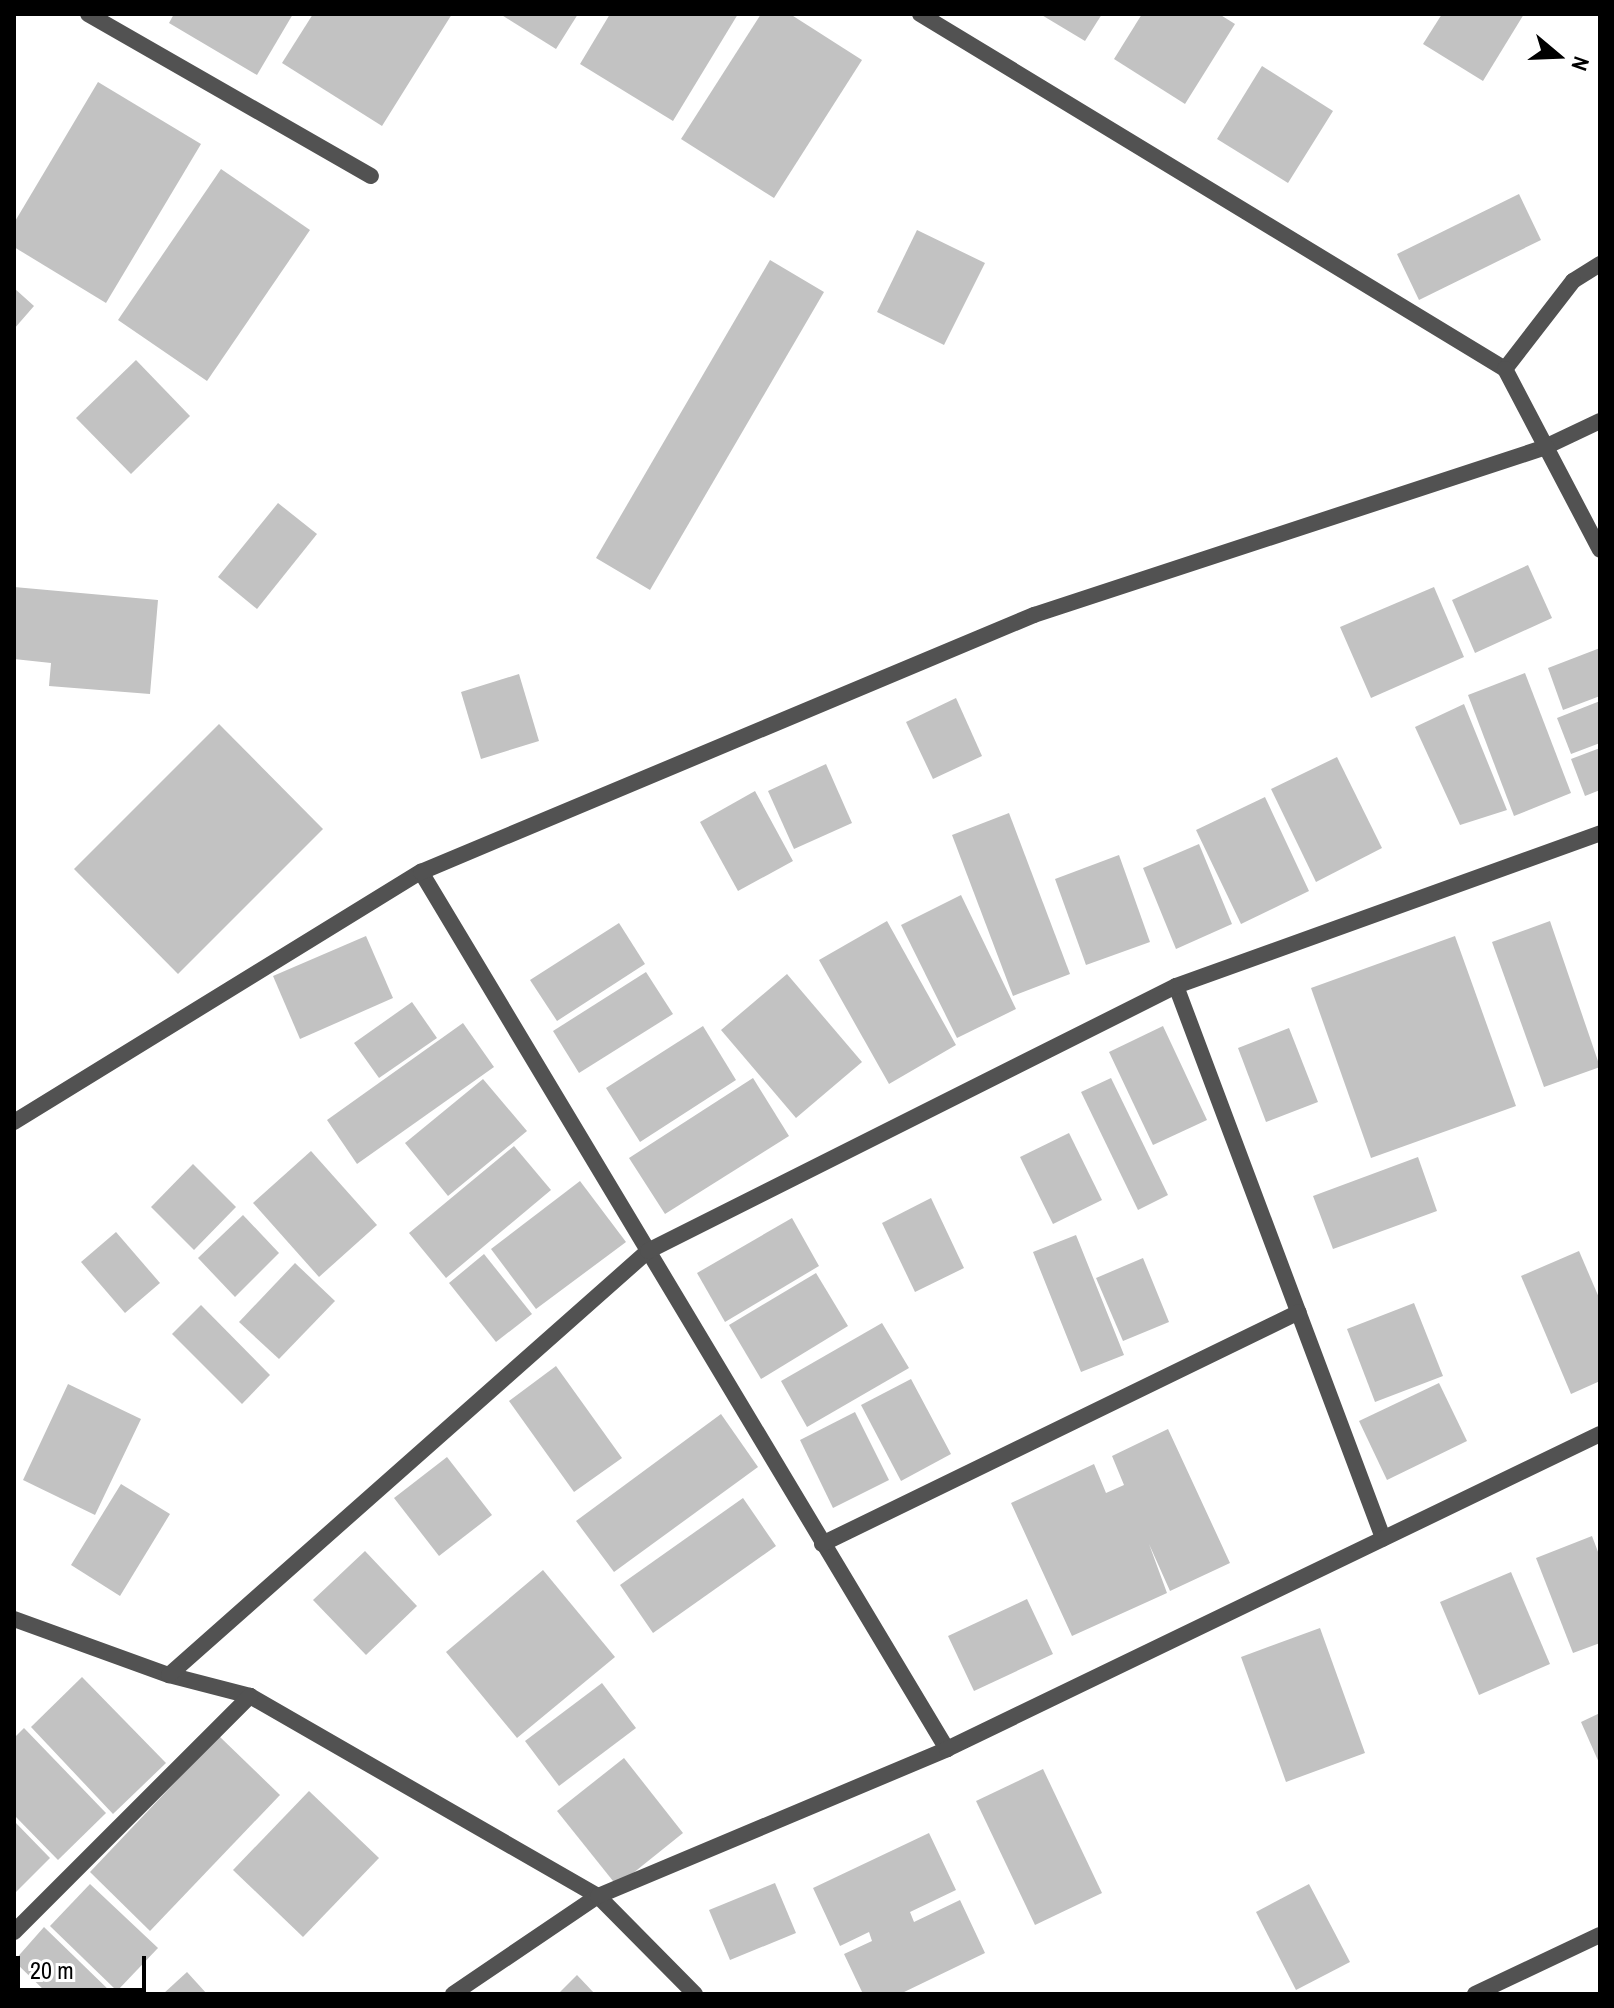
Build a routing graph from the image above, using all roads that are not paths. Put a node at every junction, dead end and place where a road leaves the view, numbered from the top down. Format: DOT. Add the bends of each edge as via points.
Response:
graph roads {
  1 [pos="88,14"];
  2 [pos="920,14"];
  3 [pos="371,176"];
  4 [pos="1600,264"];
  5 [pos="1505,369"];
  6 [pos="1600,421"];
  7 [pos="1543,448"];
  8 [pos="1600,550"];
  9 [pos="1600,833"];
  10 [pos="421,872"];
  11 [pos="1176,986"];
  12 [pos="14,1122"];
  13 [pos="648,1251"];
  14 [pos="1299,1312"];
  15 [pos="1600,1434"];
  16 [pos="1383,1538"];
  17 [pos="822,1544"];
  18 [pos="14,1619"];
  19 [pos="169,1675"];
  20 [pos="250,1696"];
  21 [pos="947,1749"];
  22 [pos="598,1896"];
  23 [pos="14,1932"];
  24 [pos="1600,1935"];
  25 [pos="453,1994"];
  26 [pos="695,1994"];
  27 [pos="1475,1994"];
  1 -- 3 [label="street"];
  2 -- 5 [label="street"];
  4 -- 5 [label="street" via="1573,281"];
  5 -- 7 [label="street"];
  6 -- 7 [label="street"];
  7 -- 8 [label="street"];
  7 -- 10 [label="street" via="1034,615"];
  9 -- 11 [label="street"];
  10 -- 12 [label="street"];
  10 -- 13 [label="street"];
  11 -- 13 [label="street"];
  11 -- 14 [label="street"];
  13 -- 17 [label="street"];
  13 -- 19 [label="street"];
  14 -- 16 [label="street"];
  14 -- 17 [label="street"];
  15 -- 16 [label="street"];
  16 -- 21 [label="street"];
  17 -- 21 [label="street"];
  18 -- 19 [label="street"];
  19 -- 20 [label="street"];
  20 -- 22 [label="street"];
  20 -- 23 [label="street"];
  21 -- 22 [label="street"];
  22 -- 25 [label="street"];
  22 -- 26 [label="street"];
  24 -- 27 [label="street"];
}
